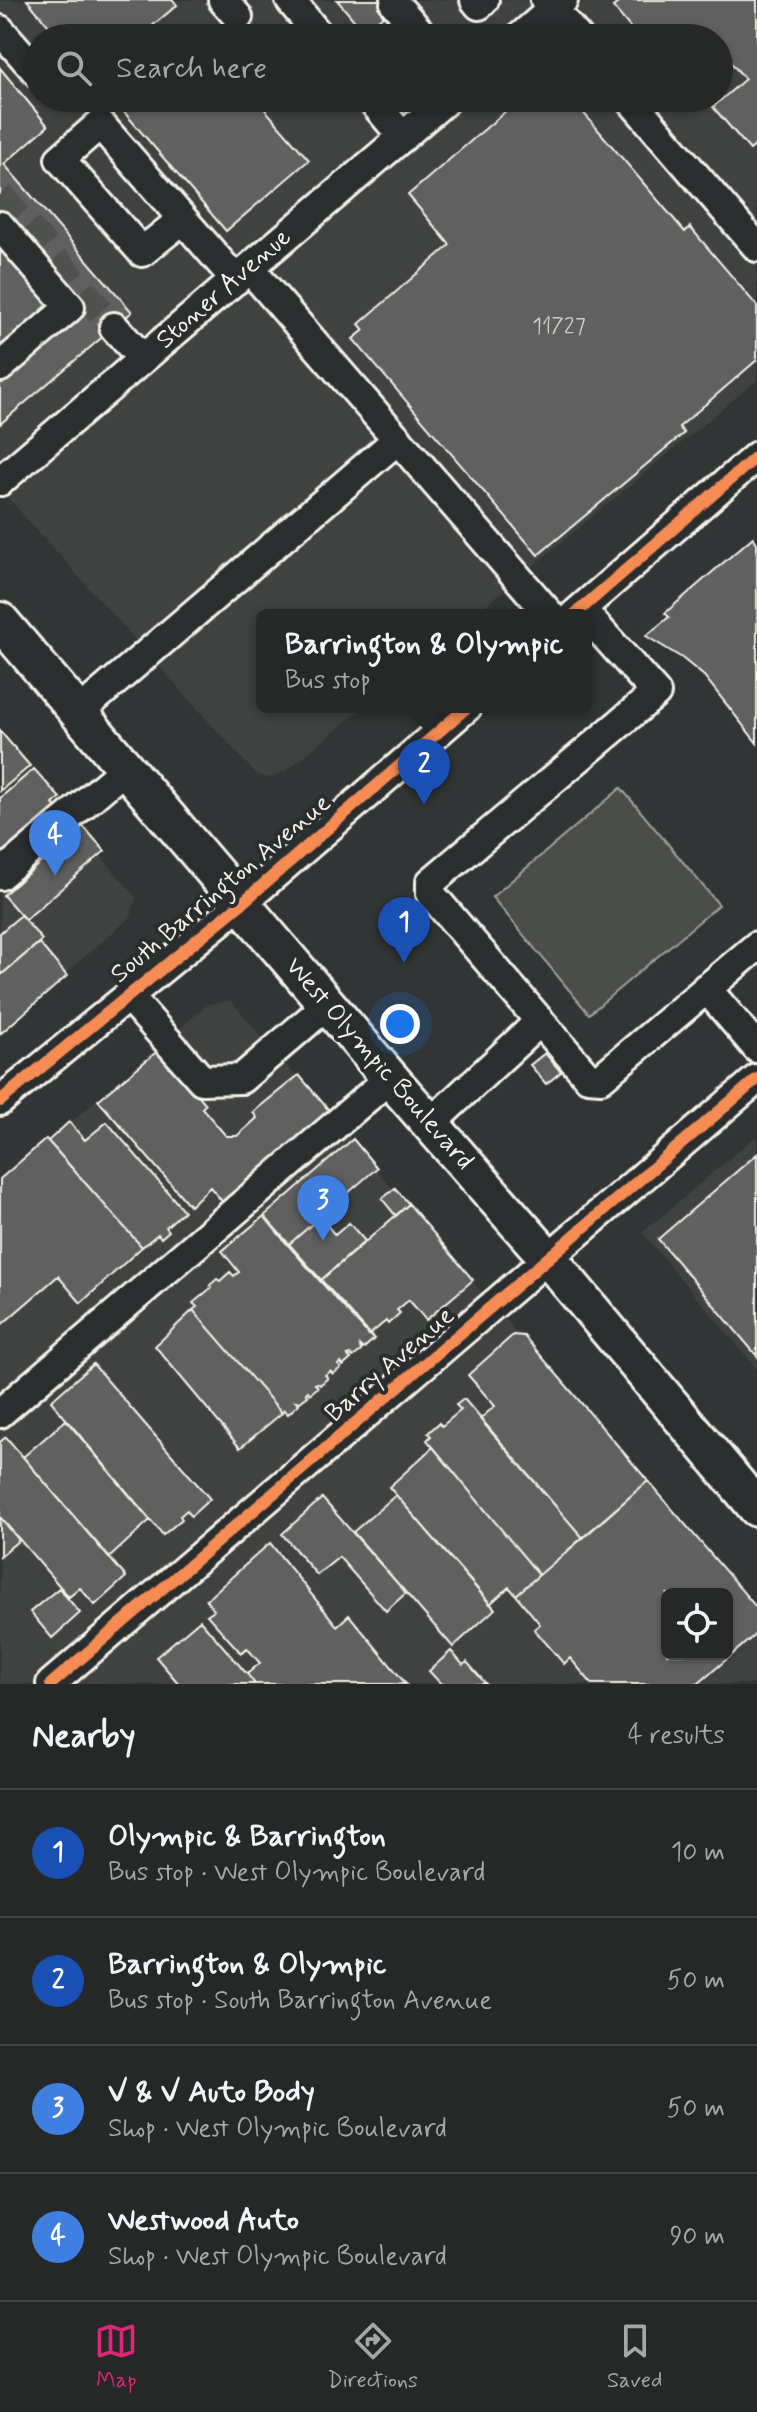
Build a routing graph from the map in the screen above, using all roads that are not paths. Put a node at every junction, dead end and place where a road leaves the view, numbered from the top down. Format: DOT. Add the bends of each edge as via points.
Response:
graph roads {
  1 [pos="290,0"];
  2 [pos="475,0"];
  3 [pos="484,0"];
  4 [pos="554,3"];
  5 [pos="395,4"];
  6 [pos="310,24"];
  7 [pos="413,24"];
  8 [pos="533,24"];
  9 [pos="568,24"];
  10 [pos="0,30"];
  11 [pos="24,57"];
  12 [pos="382,112"];
  13 [pos="432,112"];
  14 [pos="641,112"];
  15 [pos="403,137"];
  16 [pos="183,219"];
  17 [pos="0,226"];
  18 [pos="757,247"];
  19 [pos="243,274"];
  20 [pos="114,327"];
  21 [pos="143,359"];
  22 [pos="0,367"];
  23 [pos="398,439"];
  24 [pos="757,456"];
  25 [pos="0,481"];
  26 [pos="545,609"];
  27 [pos="580,609"];
  28 [pos="0,621"];
  29 [pos="592,627"];
  30 [pos="79,712"];
  31 [pos="460,713"];
  32 [pos="126,768"];
  33 [pos="0,875"];
  34 [pos="242,903"];
  35 [pos="757,946"];
  36 [pos="706,988"];
  37 [pos="128,996"];
  38 [pos="327,1005"];
  39 [pos="539,1022"];
  40 [pos="757,1048"];
  41 [pos="390,1078"];
  42 [pos="757,1079"];
  43 [pos="0,1101"];
  44 [pos="430,1124"];
  45 [pos="548,1258"];
  46 [pos="0,1413"];
  47 [pos="757,1508"];
  48 [pos="51,1684"];
  1 -- 6 [label="street"];
  2 -- 3 [label="street" via="479,5"];
  4 -- 8 [label="street"];
  4 -- 9 [label="street"];
  5 -- 7 [label="street"];
  10 -- 11 [label="street"];
  12 -- 15 [label="street"];
  13 -- 15 [label="street, Stoner Avenue"];
  14 -- 18 [label="street"];
  15 -- 19 [label="street, Stoner Avenue"];
  16 -- 16 [label="street" via="100,124 60,159 142,252"];
  16 -- 19 [label="street"];
  17 -- 22 [label="street" via="70,307"];
  19 -- 21 [label="street, Stoner Avenue"];
  19 -- 23 [label="street"];
  20 -- 21 [label="street"];
  21 -- 25 [label="street, Stoner Avenue"];
  23 -- 26 [label="street"];
  23 -- 30 [label="street"];
  24 -- 27 [label="street"];
  28 -- 30 [label="main road, West Olympic Boulevard"];
  29 -- 39 [label="street" via="656,693 431,882 431,894"];
  30 -- 32 [label="main road, West Olympic Boulevard"];
  31 -- 34 [label="street, South Barrington Avenue"];
  32 -- 33 [label="street"];
  32 -- 34 [label="main road, West Olympic Boulevard"];
  34 -- 37 [label="street, South Barrington Avenue"];
  34 -- 38 [label="main road, West Olympic Boulevard"];
  35 -- 36 [label="street"];
  36 -- 39 [label="street" via="601,1078 588,1077"];
  36 -- 40 [label="street"];
  37 -- 38 [label="street" via="202,1080 241,1079"];
  37 -- 43 [label="street, South Barrington Avenue"];
  38 -- 41 [label="main road, West Olympic Boulevard"];
  39 -- 44 [label="street"];
  41 -- 44 [label="main road, West Olympic Boulevard"];
  41 -- 46 [label="street"];
  42 -- 45 [label="street, Barry Avenue"];
  44 -- 45 [label="main road, West Olympic Boulevard"];
  45 -- 47 [label="main road, West Olympic Boulevard"];
  45 -- 48 [label="street, Barry Avenue"];
}
